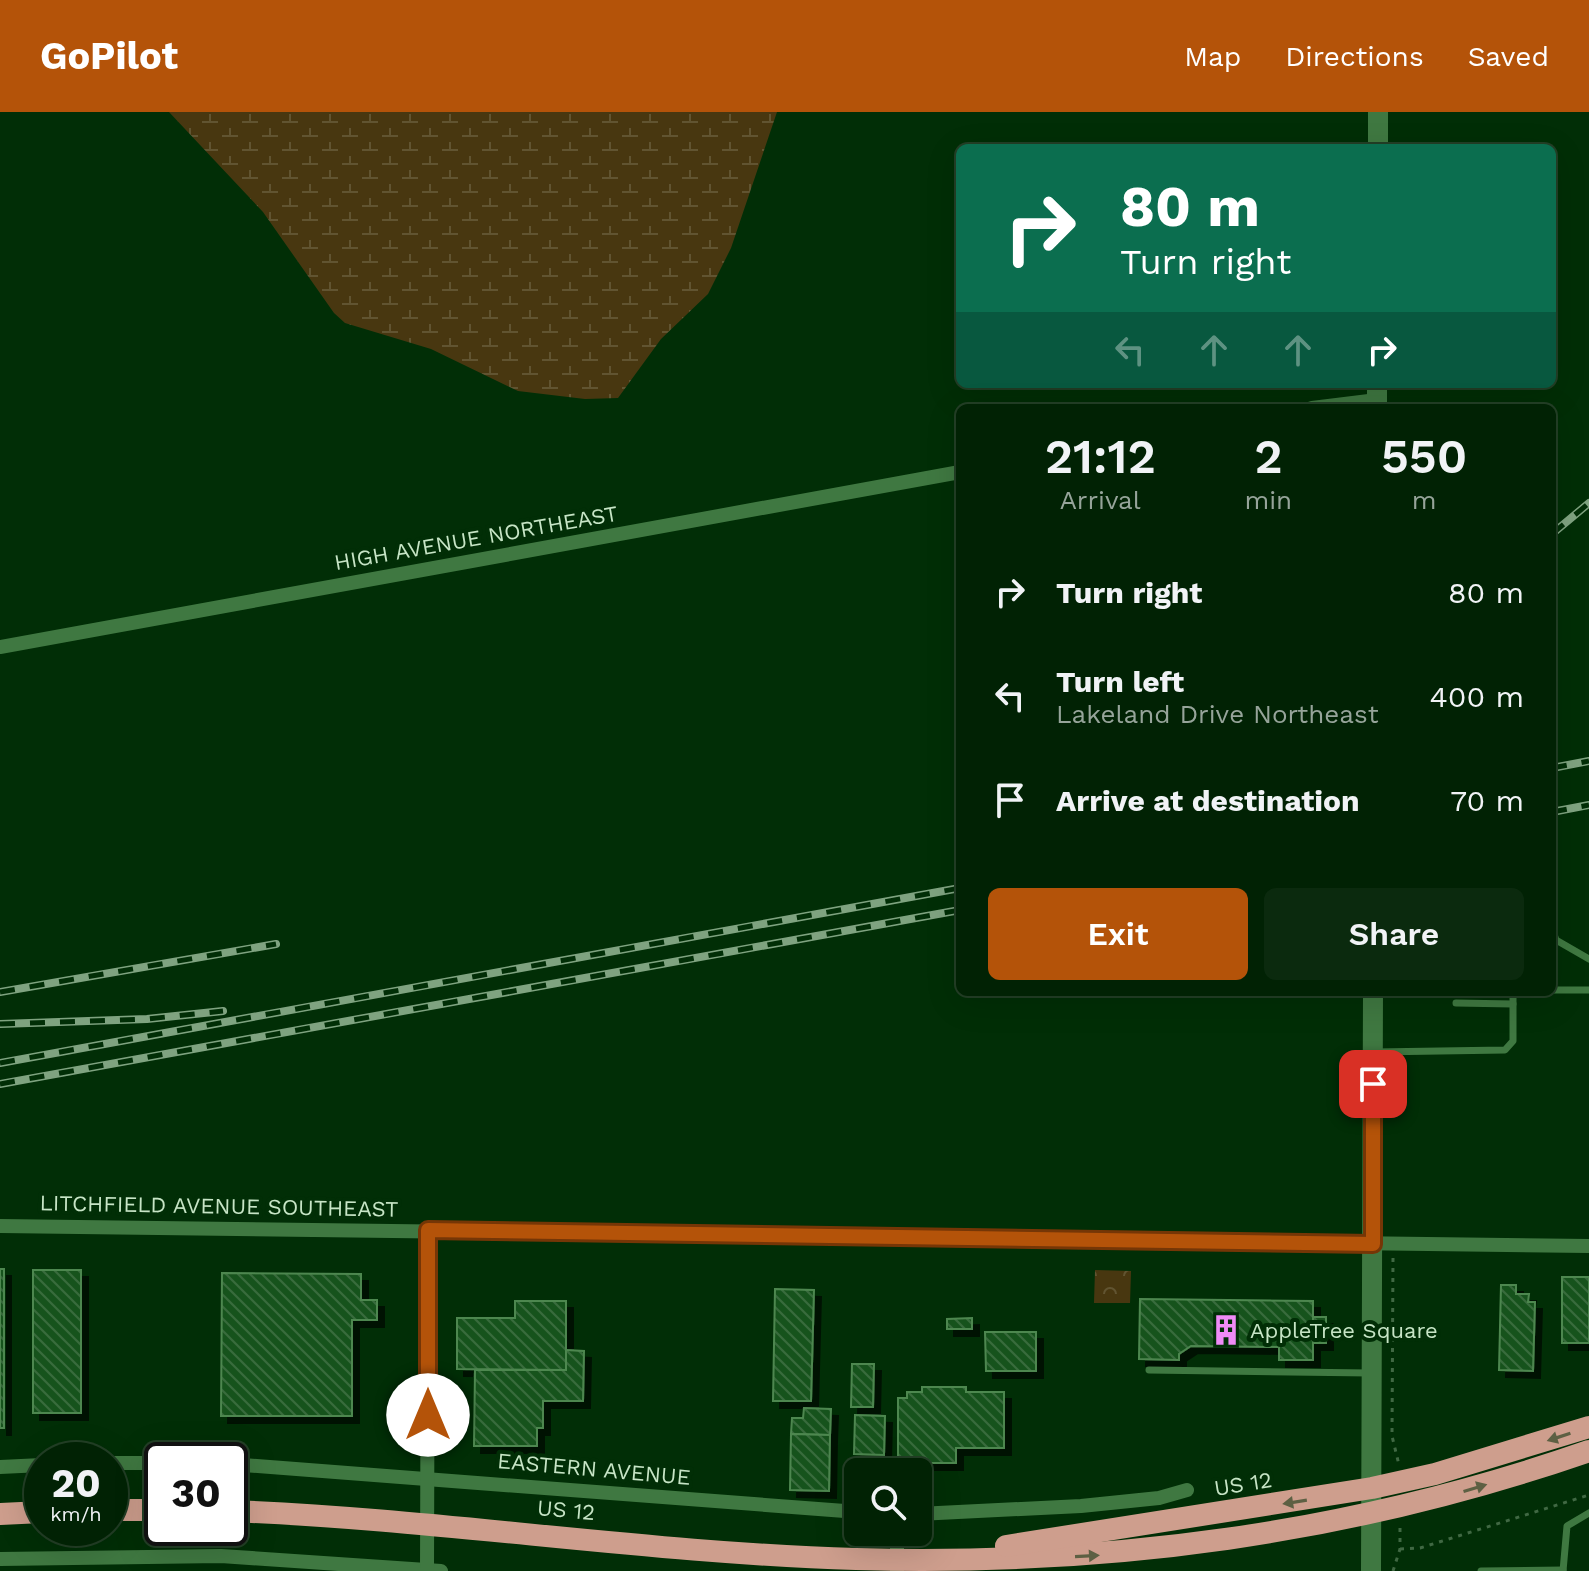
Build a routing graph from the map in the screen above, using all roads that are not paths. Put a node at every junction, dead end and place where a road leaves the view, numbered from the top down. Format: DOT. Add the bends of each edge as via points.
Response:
graph roads {
  1 [pos="1378,112"];
  2 [pos="1378,144"];
  3 [pos="1377,397"];
  4 [pos="1336,404"];
  5 [pos="956,473"];
  6 [pos="0,647"];
  7 [pos="1556,940"];
  8 [pos="1589,959"];
  9 [pos="1556,990"];
  10 [pos="1589,990"];
  11 [pos="1373,996"];
  12 [pos="1513,996"];
  13 [pos="1456,1003"];
  14 [pos="1513,1004"];
  15 [pos="1373,1052"];
  16 [pos="0,1226"];
  17 [pos="428,1230"];
  18 [pos="1382,1244"];
  19 [pos="1589,1246"];
  20 [pos="1149,1370"];
  21 [pos="1372,1373"];
  22 [pos="1589,1427"];
  23 [pos="1589,1451"];
  24 [pos="248,1465"];
  25 [pos="24,1466"];
  26 [pos="0,1467"];
  27 [pos="427,1477"];
  28 [pos="1372,1488"];
  29 [pos="1187,1490"];
  30 [pos="844,1511"];
  31 [pos="248,1512"];
  32 [pos="24,1513"];
  33 [pos="932,1513"];
  34 [pos="1589,1513"];
  35 [pos="0,1514"];
  36 [pos="1372,1514"];
  37 [pos="427,1524"];
  38 [pos="0,1559"];
  39 [pos="897,1565"];
  40 [pos="1563,1570"];
  41 [pos="432,1571"];
  42 [pos="1371,1571"];
  43 [pos="1481,1571"];
  44 [pos="1527,1571"];
  1 -- 2 [label="main road"];
  3 -- 4 [label="street"];
  5 -- 6 [label="street, HIGH AVENUE NORTHEAST"];
  7 -- 8 [label="lane"];
  9 -- 10 [label="lane"];
  11 -- 15 [label="main road"];
  12 -- 14 [label="lane"];
  13 -- 14 [label="lane"];
  14 -- 15 [label="lane" via="1513,1041 1505,1050"];
  15 -- 18 [label="main road"];
  16 -- 17 [label="street, LITCHFIELD AVENUE SOUTHEAST"];
  17 -- 18 [label="street, LITCHFIELD AVENUE SOUTHEAST"];
  17 -- 27 [label="street"];
  18 -- 19 [label="street, LITCHFIELD AVENUE SOUTHEAST"];
  18 -- 21 [label="main road"];
  20 -- 21 [label="lane"];
  21 -- 28 [label="main road"];
  22 -- 28 [label="highway, US 12 / US 12, one-way"];
  36 -- 23 [label="highway, US 12 / US 12, one-way"];
  24 -- 27 [label="street, EASTERN AVENUE"];
  25 -- 26 [label="street"];
  27 -- 30 [label="street, EASTERN AVENUE"];
  27 -- 37 [label="street"];
  28 -- 36 [label="main road"];
  28 -- 39 [label="highway, US 12 / US 12, one-way"];
  29 -- 33 [label="street" via="1081,1506"];
  31 -- 37 [label="highway, US 12 / US 12"];
  32 -- 35 [label="highway"];
  34 -- 40 [label="lane" via="1567,1526"];
  39 -- 36 [label="highway, US 12 / US 12, one-way" via="1137,1552"];
  36 -- 42 [label="main road"];
  37 -- 39 [label="highway, US 12 / US 12"];
  37 -- 41 [label="street"];
  38 -- 41 [label="street" via="205,1555"];
  40 -- 44 [label="lane"];
  43 -- 44 [label="lane"];
}
